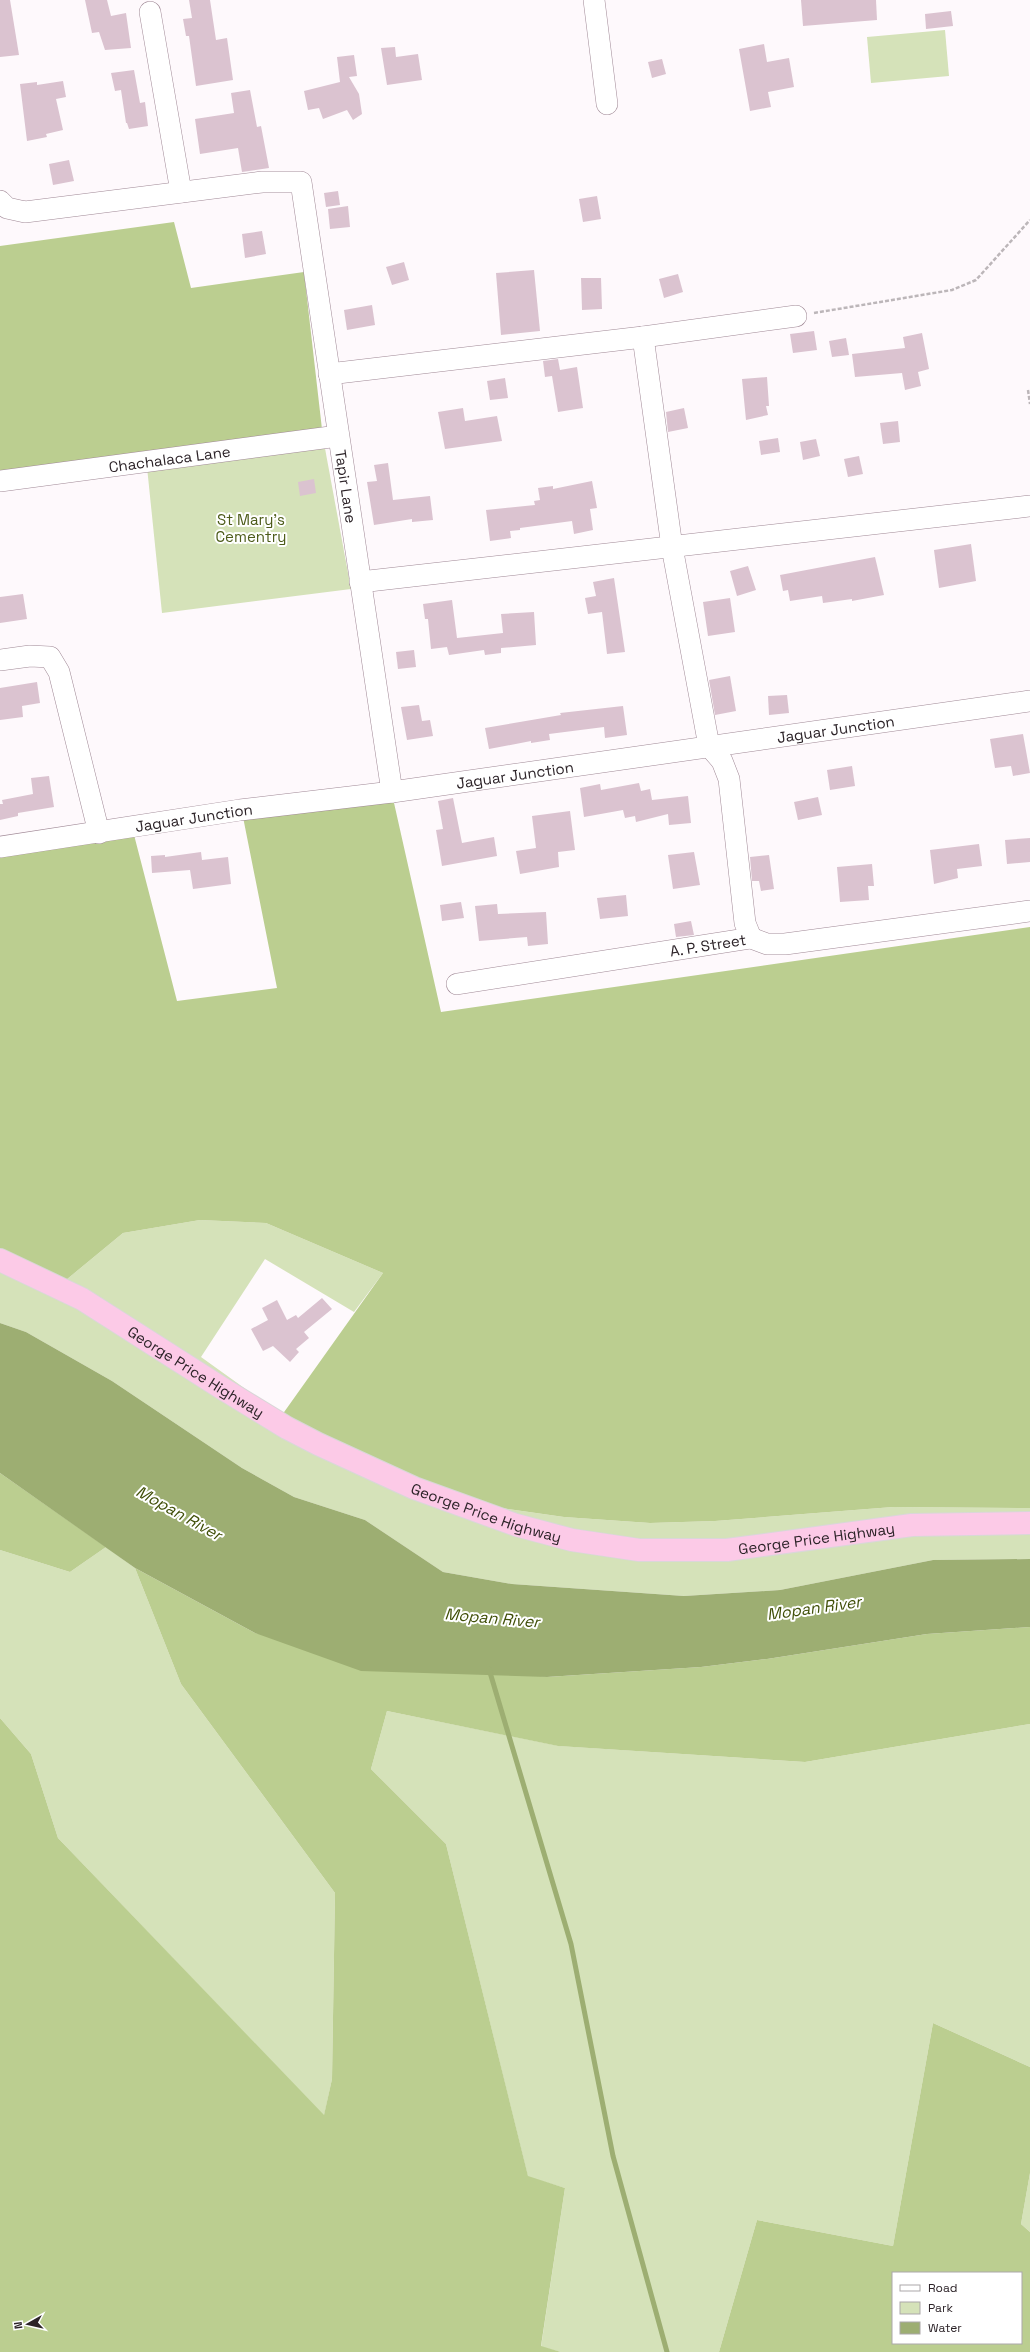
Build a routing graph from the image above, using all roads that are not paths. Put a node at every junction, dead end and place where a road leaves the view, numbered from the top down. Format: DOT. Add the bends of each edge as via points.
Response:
graph roads {
  1 [pos="594,0"];
  2 [pos="150,12"];
  3 [pos="607,104"];
  4 [pos="181,192"];
  5 [pos="0,201"];
  6 [pos="796,316"];
  7 [pos="642,338"];
  8 [pos="329,374"];
  9 [pos="338,436"];
  10 [pos="0,481"];
  11 [pos="1030,506"];
  12 [pos="672,547"];
  13 [pos="360,582"];
  14 [pos="0,660"];
  15 [pos="1030,701"];
  16 [pos="709,746"];
  17 [pos="392,792"];
  18 [pos="99,833"];
  19 [pos="0,847"];
  20 [pos="1030,911"];
  21 [pos="751,938"];
  22 [pos="457,984"];
  23 [pos="0,1260"];
  24 [pos="1030,1523"];
  1 -- 3 [label="street"];
  2 -- 4 [label="street"];
  4 -- 5 [label="street" via="25,212 7,208"];
  4 -- 8 [label="street, Tapir Lane" via="262,182 301,182"];
  6 -- 7 [label="street"];
  7 -- 8 [label="street"];
  7 -- 12 [label="street"];
  8 -- 9 [label="street, Tapir Lane"];
  9 -- 10 [label="street, Chachalaca Lane"];
  9 -- 13 [label="street, Tapir Lane"];
  11 -- 12 [label="street"];
  12 -- 13 [label="street"];
  12 -- 16 [label="street"];
  13 -- 17 [label="street, Tapir Lane"];
  14 -- 18 [label="street" via="30,656 50,657 59,672"];
  15 -- 16 [label="street, Jaguar Junction"];
  16 -- 17 [label="street, Jaguar Junction"];
  16 -- 21 [label="street" via="722,761 729,779 745,924"];
  17 -- 18 [label="street, Jaguar Junction" via="240,810"];
  18 -- 19 [label="street, Jaguar Junction"];
  20 -- 21 [label="street, A. P. Street" via="785,944 767,944"];
  21 -- 22 [label="street, A. P. Street"];
  23 -- 24 [label="highway, George Price Highway" via="82,1299 233,1395 318,1444 414,1488 516,1525 572,1540 639,1550 727,1550 912,1525"];
}
